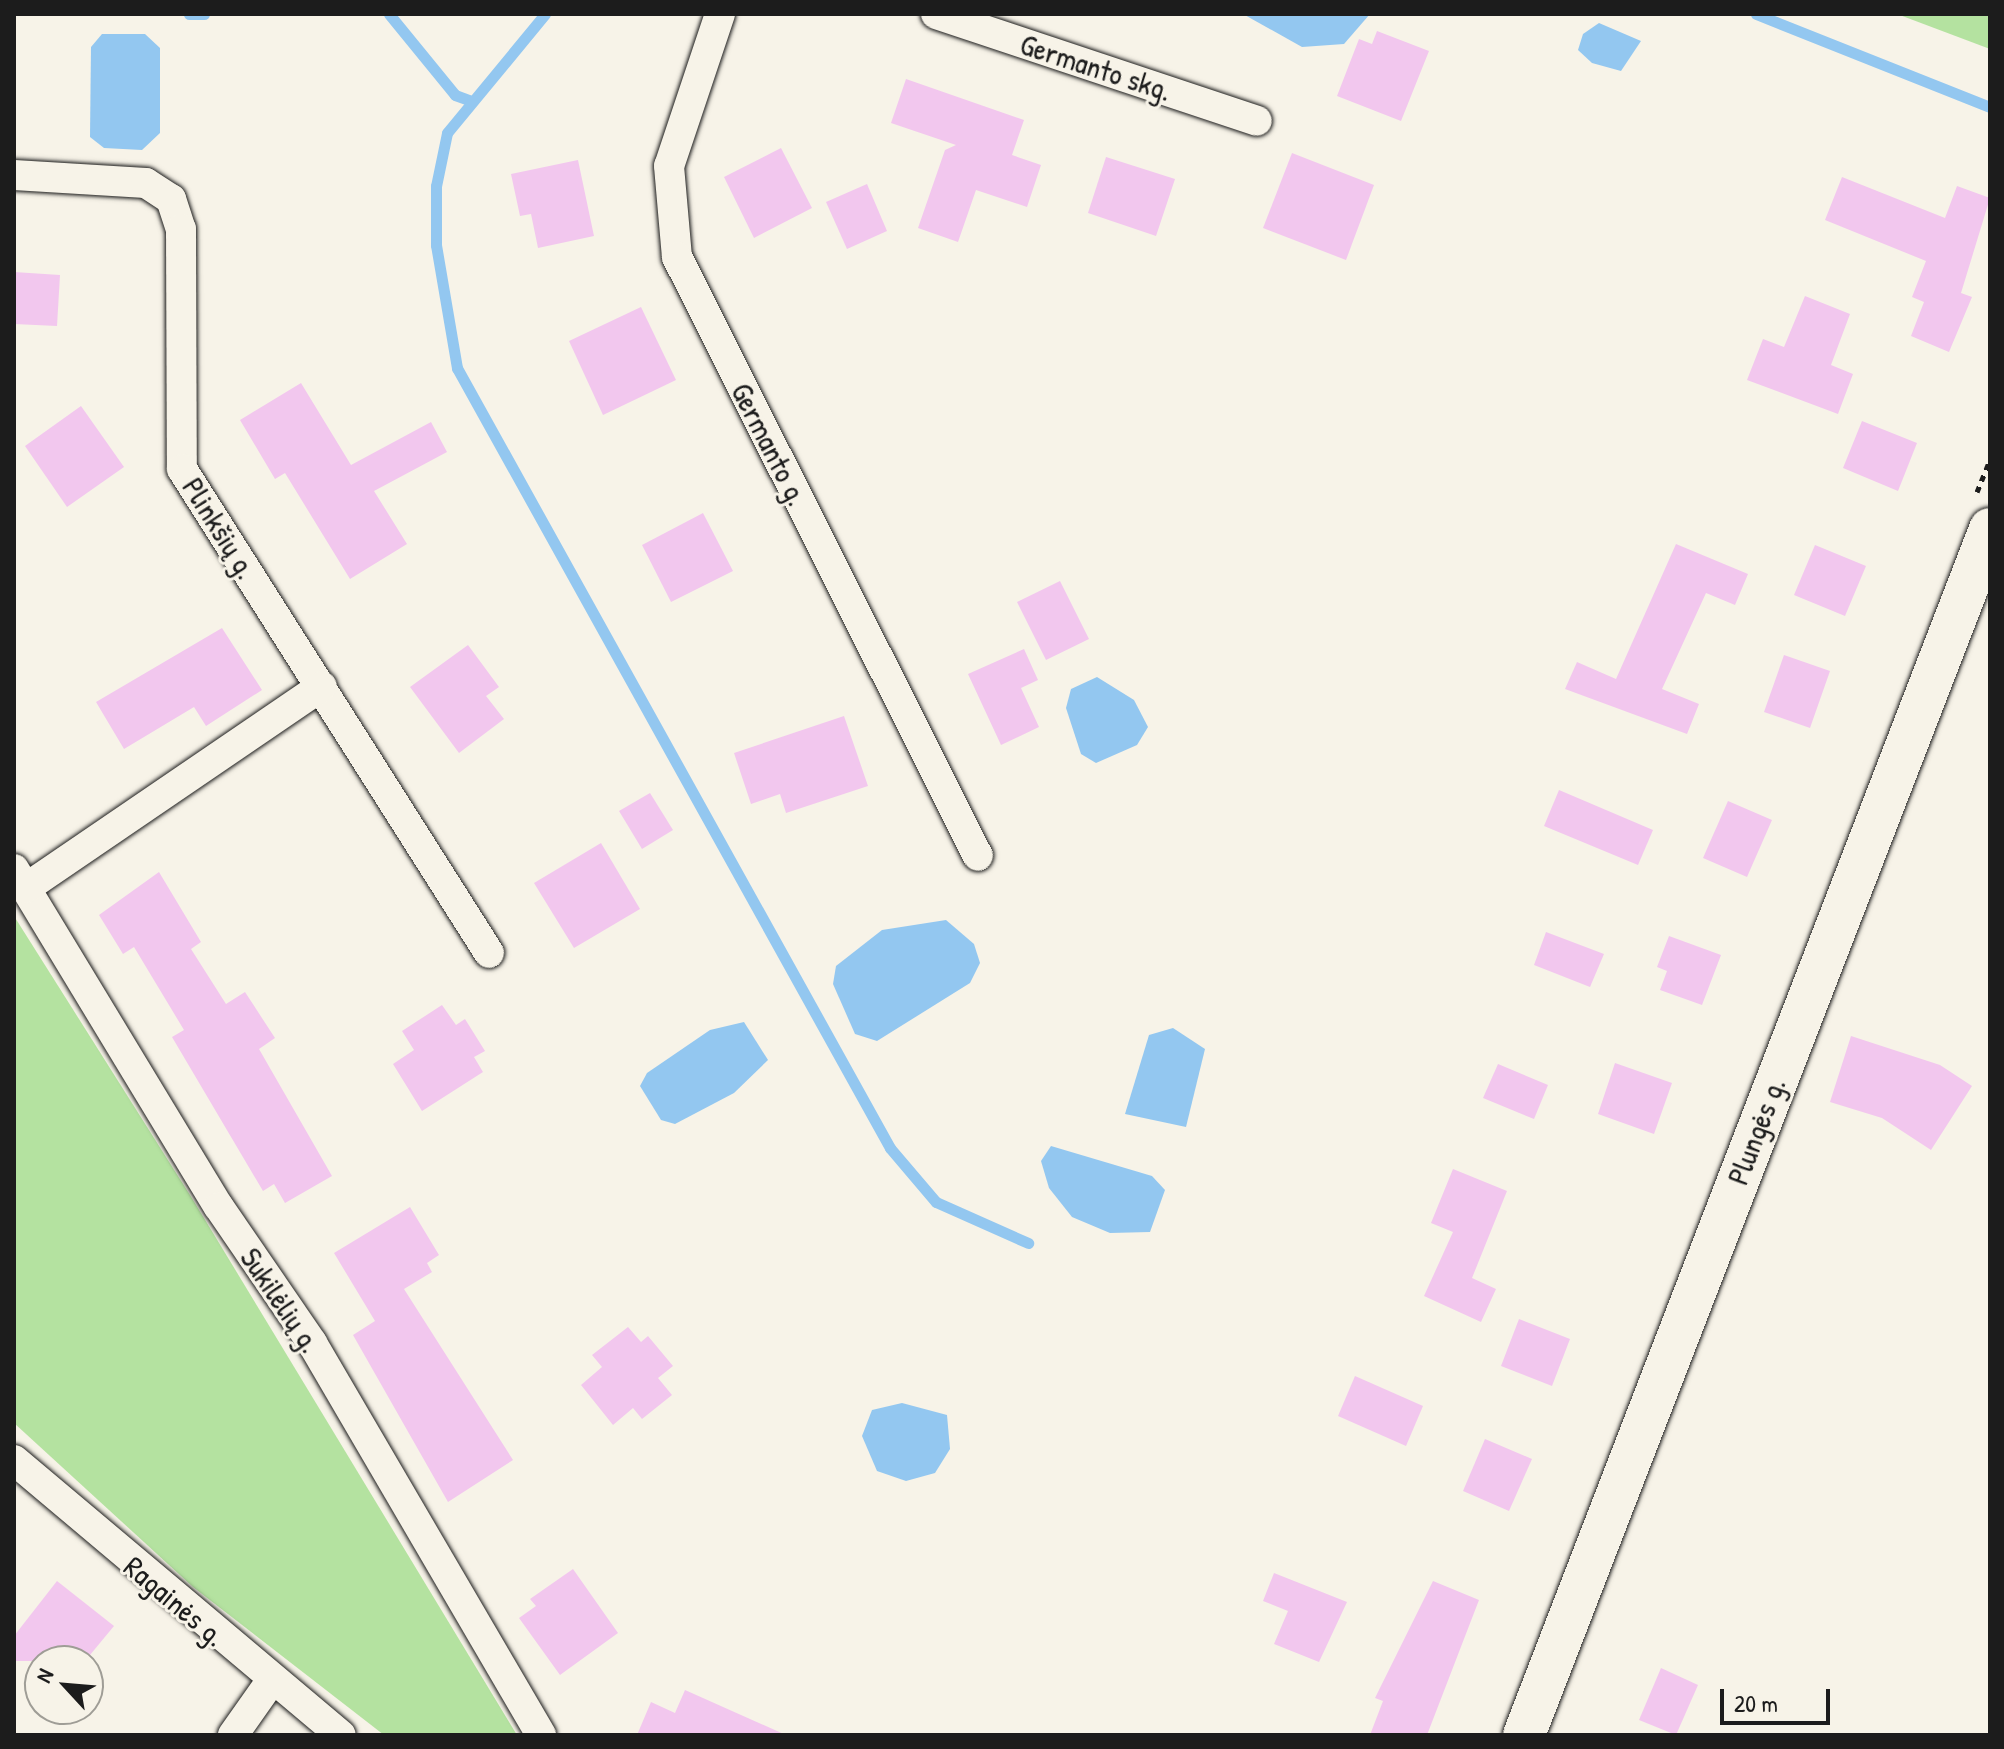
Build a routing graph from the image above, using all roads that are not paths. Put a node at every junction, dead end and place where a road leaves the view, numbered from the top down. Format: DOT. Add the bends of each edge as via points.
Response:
graph roads {
  1 [pos="720,14"];
  2 [pos="936,14"];
  3 [pos="1257,121"];
  4 [pos="14,175"];
  5 [pos="1990,529"];
  6 [pos="322,686"];
  7 [pos="978,856"];
  8 [pos="20,878"];
  9 [pos="489,953"];
  10 [pos="14,1460"];
  11 [pos="271,1681"];
  12 [pos="233,1735"];
  13 [pos="341,1735"];
  14 [pos="541,1735"];
  15 [pos="1524,1735"];
  1 -- 7 [label="street, Germanto g." via="669,166 677,257"];
  2 -- 3 [label="street, Germanto skg."];
  4 -- 6 [label="street, Plinkšių g." via="146,183 171,199 181,229 182,469"];
  5 -- 15 [label="main road, Plungės g."];
  6 -- 8 [label="street"];
  6 -- 9 [label="street, Plinkšių g."];
  8 -- 14 [label="street, Sukilėlių g." via="219,1207 312,1343"];
  10 -- 11 [label="street, Ragainės g."];
  11 -- 12 [label="street"];
  11 -- 13 [label="street, Ragainės g."];
}
